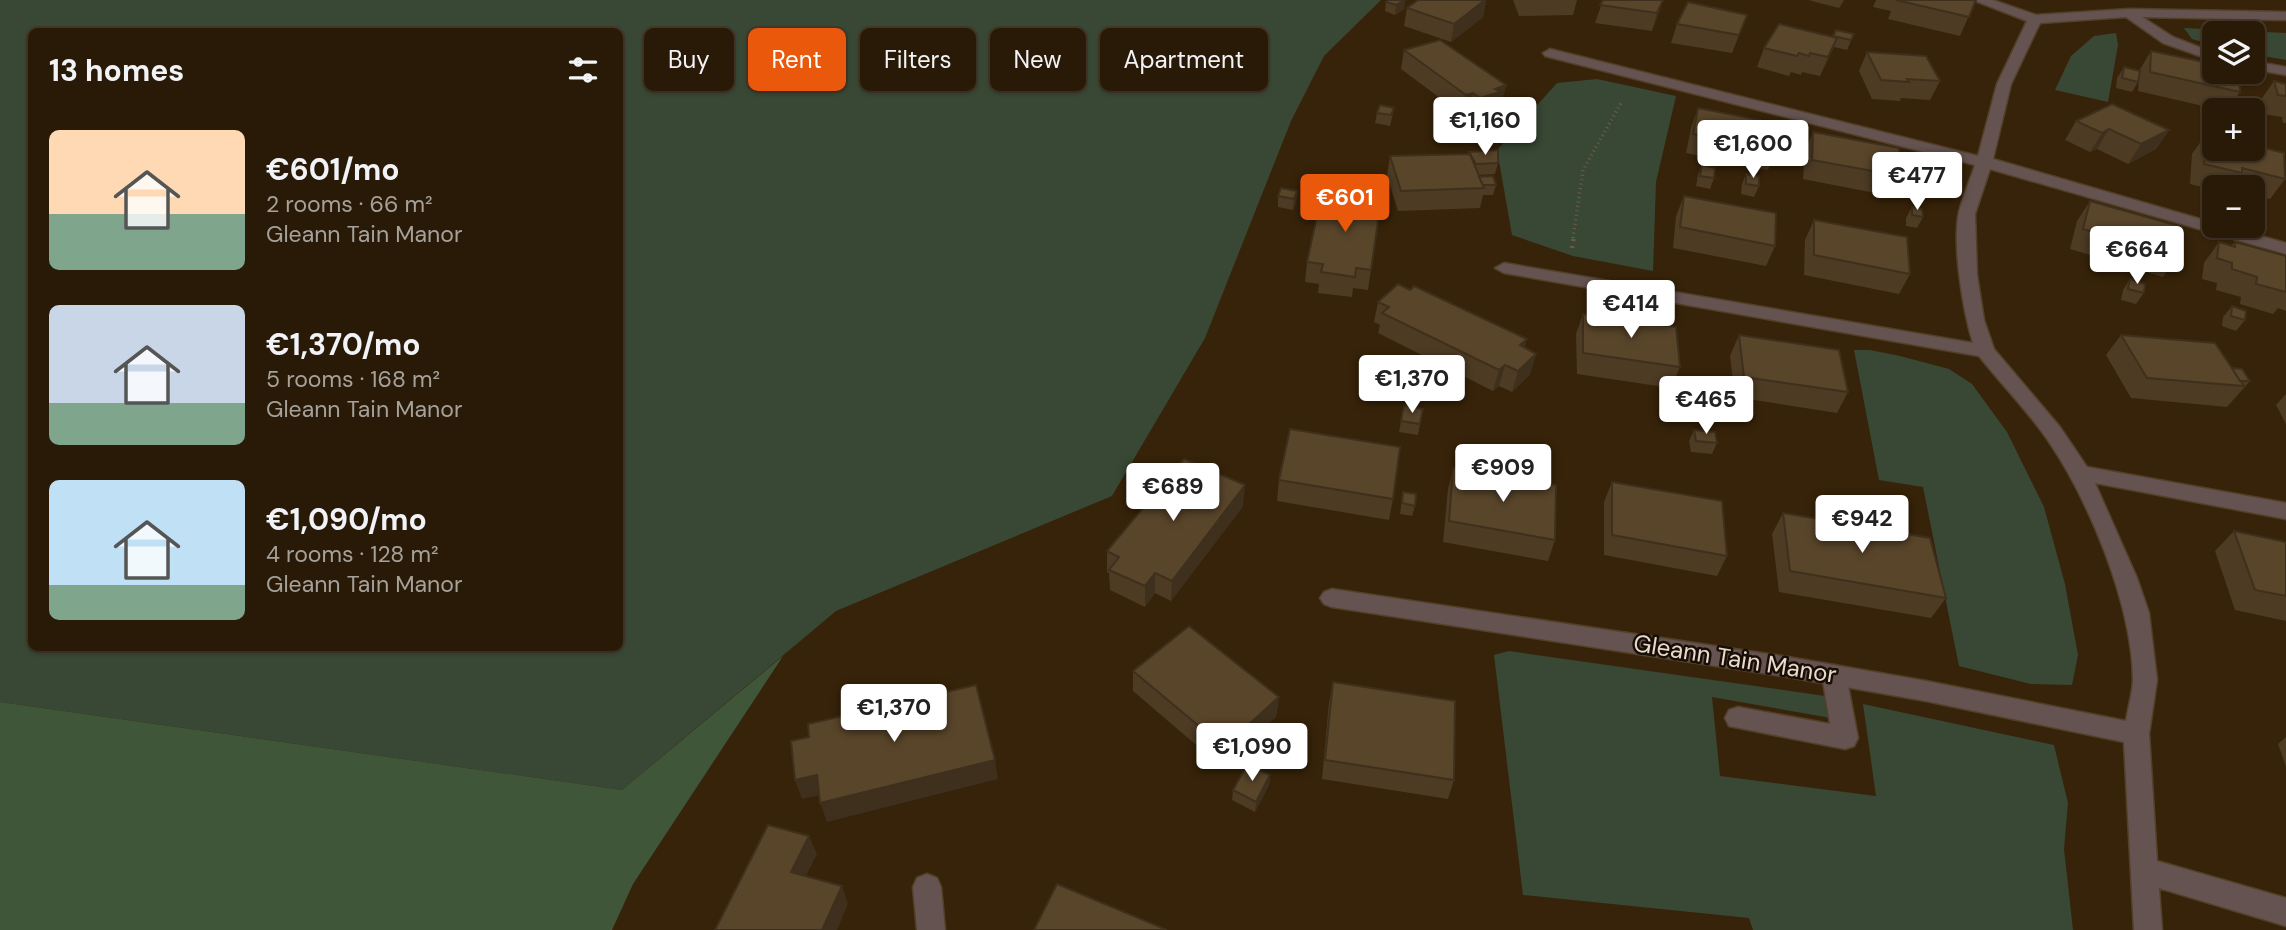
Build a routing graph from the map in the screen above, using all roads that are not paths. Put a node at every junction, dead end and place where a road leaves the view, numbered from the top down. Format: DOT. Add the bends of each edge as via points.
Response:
graph roads {
  1 [pos="1980,0"];
  2 [pos="2129,13"];
  3 [pos="2286,16"];
  4 [pos="2035,19"];
  5 [pos="1550,53"];
  6 [pos="2202,53"];
  7 [pos="2265,67"];
  8 [pos="2286,71"];
  9 [pos="1984,162"];
  10 [pos="2286,249"];
  11 [pos="1504,268"];
  12 [pos="1985,351"];
  13 [pos="2080,473"];
  14 [pos="2286,511"];
  15 [pos="1332,598"];
  16 [pos="1834,675"];
  17 [pos="1738,718"];
  18 [pos="2136,734"];
  19 [pos="2143,870"];
  20 [pos="928,887"];
  21 [pos="2286,912"];
  22 [pos="931,930"];
  23 [pos="2148,930"];
  1 -- 4 [label="street"];
  2 -- 3 [label="street"];
  2 -- 4 [label="street"];
  2 -- 6 [label="street" via="2168,40"];
  4 -- 9 [label="street" via="2004,84"];
  5 -- 9 [label="street"];
  7 -- 8 [label="street"];
  9 -- 10 [label="street"];
  9 -- 12 [label="street" via="1967,214 1968,275"];
  11 -- 12 [label="street"];
  12 -- 13 [label="street" via="2053,432"];
  13 -- 14 [label="street"];
  13 -- 18 [label="street" via="2137,613 2145,680"];
  15 -- 16 [label="street, Gleann Tain Manor"];
  16 -- 17 [label="street" via="1845,738"];
  16 -- 18 [label="street, Gleann Tain Manor"];
  18 -- 19 [label="street"];
  19 -- 21 [label="street"];
  19 -- 23 [label="street"];
  20 -- 22 [label="street"];
}
